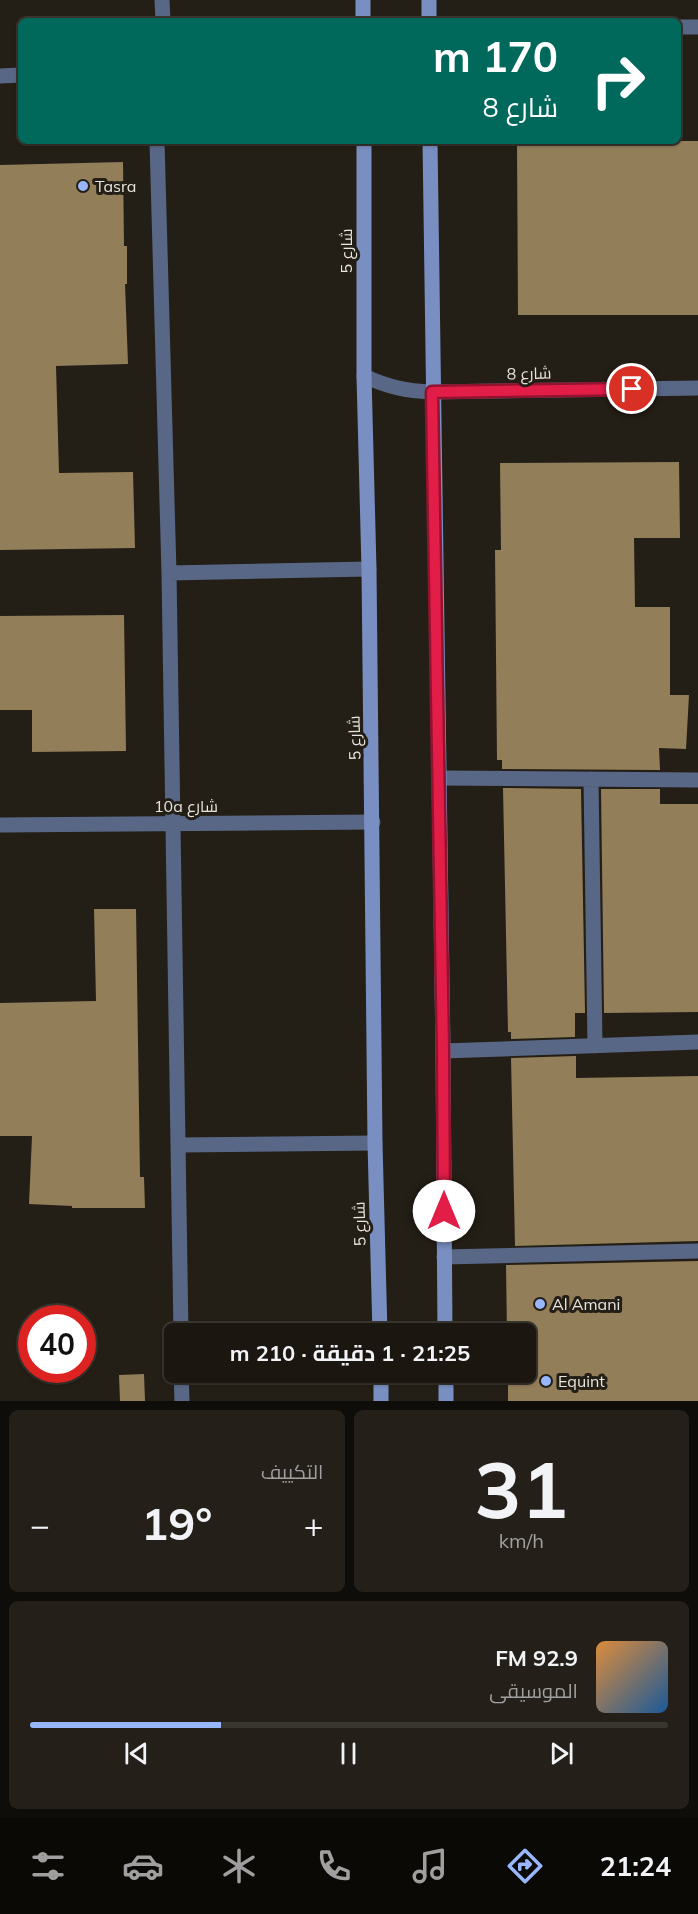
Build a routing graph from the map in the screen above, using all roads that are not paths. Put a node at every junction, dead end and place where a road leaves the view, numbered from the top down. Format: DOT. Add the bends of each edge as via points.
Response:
graph roads {
  1 [pos="162,0"];
  2 [pos="363,0"];
  3 [pos="429,0"];
  4 [pos="163,18"];
  5 [pos="363,18"];
  6 [pos="429,18"];
  7 [pos="681,27"];
  8 [pos="698,27"];
  9 [pos="18,75"];
  10 [pos="0,76"];
  11 [pos="157,144"];
  12 [pos="364,144"];
  13 [pos="430,144"];
  14 [pos="364,376"];
  15 [pos="698,388"];
  16 [pos="432,392"];
  17 [pos="369,569"];
  18 [pos="169,573"];
  19 [pos="439,778"];
  20 [pos="591,779"];
  21 [pos="698,780"];
  22 [pos="373,822"];
  23 [pos="173,824"];
  24 [pos="0,825"];
  25 [pos="698,1042"];
  26 [pos="595,1046"];
  27 [pos="443,1051"];
  28 [pos="375,1143"];
  29 [pos="179,1144"];
  30 [pos="698,1251"];
  31 [pos="444,1257"];
  32 [pos="181,1323"];
  33 [pos="380,1323"];
  34 [pos="445,1323"];
  35 [pos="182,1383"];
  36 [pos="381,1383"];
  37 [pos="446,1383"];
  38 [pos="182,1401"];
  39 [pos="381,1401"];
  40 [pos="446,1401"];
  1 -- 4 [label="street"];
  2 -- 5 [label="street"];
  3 -- 6 [label="street"];
  7 -- 8 [label="street"];
  9 -- 10 [label="street"];
  11 -- 18 [label="street"];
  12 -- 14 [label="street, شارع 5"];
  13 -- 16 [label="street"];
  14 -- 16 [label="street, شارع 8" via="386,386"];
  14 -- 17 [label="street, شارع 5"];
  15 -- 16 [label="street, شارع 8"];
  16 -- 19 [label="street"];
  17 -- 18 [label="street"];
  17 -- 22 [label="street, شارع 5"];
  18 -- 23 [label="street"];
  19 -- 20 [label="street"];
  19 -- 27 [label="street"];
  20 -- 21 [label="street"];
  20 -- 26 [label="street"];
  22 -- 23 [label="street, 10a شارع"];
  22 -- 28 [label="street, شارع 5"];
  23 -- 24 [label="street, 10a شارع"];
  23 -- 29 [label="street"];
  25 -- 26 [label="street"];
  26 -- 27 [label="street"];
  27 -- 31 [label="street"];
  28 -- 29 [label="street"];
  28 -- 33 [label="street, شارع 5"];
  29 -- 32 [label="street"];
  30 -- 31 [label="street"];
  31 -- 34 [label="street"];
  35 -- 38 [label="street"];
  36 -- 39 [label="street"];
  37 -- 40 [label="street"];
}
